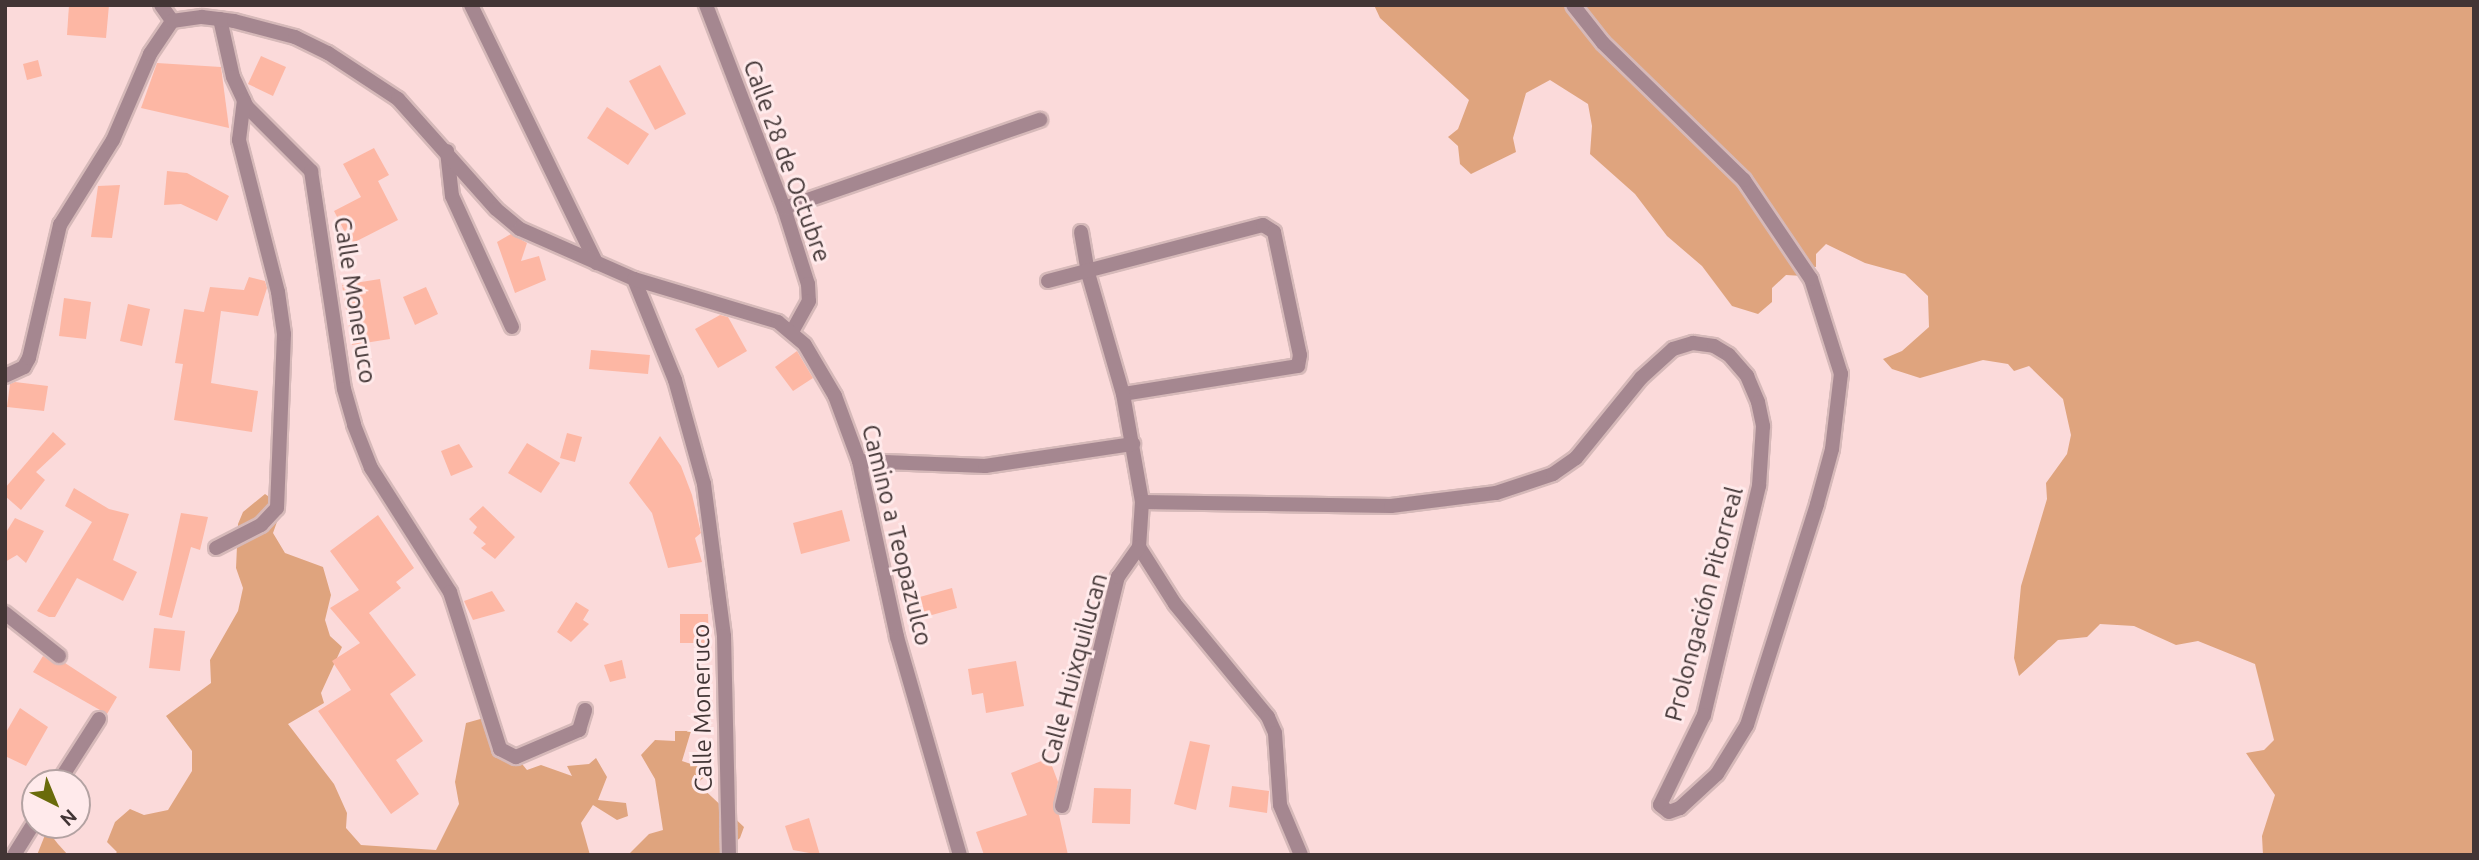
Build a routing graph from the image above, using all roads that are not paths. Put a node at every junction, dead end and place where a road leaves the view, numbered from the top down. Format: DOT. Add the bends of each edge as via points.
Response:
graph roads {
  1 [pos="161,5"];
  2 [pos="471,5"];
  3 [pos="706,5"];
  4 [pos="1573,5"];
  5 [pos="220,19"];
  6 [pos="172,22"];
  7 [pos="244,100"];
  8 [pos="1040,120"];
  9 [pos="447,151"];
  10 [pos="784,208"];
  11 [pos="1081,232"];
  12 [pos="596,263"];
  13 [pos="1088,273"];
  14 [pos="634,279"];
  15 [pos="1048,281"];
  16 [pos="512,327"];
  17 [pos="792,332"];
  18 [pos="5,376"];
  19 [pos="1128,393"];
  20 [pos="1133,444"];
  21 [pos="859,461"];
  22 [pos="1142,502"];
  23 [pos="1139,547"];
  24 [pos="216,548"];
  25 [pos="5,612"];
  26 [pos="59,656"];
  27 [pos="585,710"];
  28 [pos="99,719"];
  29 [pos="67,769"];
  30 [pos="1062,806"];
  31 [pos="24,839"];
  32 [pos="14,855"];
  33 [pos="729,855"];
  34 [pos="960,855"];
  35 [pos="1301,855"];
  1 -- 6 [label="street"];
  2 -- 12 [label="street"];
  3 -- 10 [label="street, Calle 28 de Octubre"];
  4 -- 22 [label="street, Prolongación Pitorreal" via="1604,43 1720,153 1752,190 1811,279 1841,374 1832,449 1817,504 1747,725 1717,774 1681,808 1670,812 1660,805 1704,715 1759,486 1763,426 1758,402 1747,376 1730,355 1714,346 1693,343 1673,349 1640,378 1576,458 1553,474 1496,493 1391,506"];
  5 -- 6 [label="street" via="202,16"];
  5 -- 7 [label="street, Calle Moneruco" via="233,77"];
  5 -- 9 [label="street" via="295,37 328,53 398,99"];
  6 -- 18 [label="street" via="150,54 113,140 60,226 29,358 24,367"];
  7 -- 24 [label="street" via="239,140 278,292 284,334 276,508 261,525"];
  7 -- 27 [label="street, Calle Moneruco" via="259,123 311,171 344,389 354,425 372,468 450,592 500,749 516,757 579,730"];
  8 -- 10 [label="street"];
  9 -- 12 [label="street" via="496,209 520,229"];
  9 -- 16 [label="street" via="452,196"];
  10 -- 17 [label="street, Calle 28 de Octubre" via="808,284 806,308"];
  11 -- 13 [label="street"];
  12 -- 14 [label="street"];
  13 -- 15 [label="street"];
  13 -- 19 [label="street"];
  13 -- 19 [label="street" via="1263,225 1276,239 1300,355 1298,366"];
  14 -- 17 [label="street" via="722,302"];
  14 -- 33 [label="street, Calle Moneruco" via="675,380 704,484 724,636"];
  17 -- 21 [label="street, Camino a Teopazulco" via="835,396"];
  19 -- 20 [label="street"];
  20 -- 21 [label="street" via="985,466"];
  20 -- 22 [label="street"];
  21 -- 34 [label="street, Camino a Teopazulco" via="894,625"];
  22 -- 23 [label="street"];
  23 -- 30 [label="street, Calle Huixquilucan" via="1118,577"];
  23 -- 35 [label="street" via="1181,613 1268,717 1275,733 1280,805"];
  25 -- 26 [label="street"];
  28 -- 29 [label="street"];
  31 -- 32 [label="street"];
}
